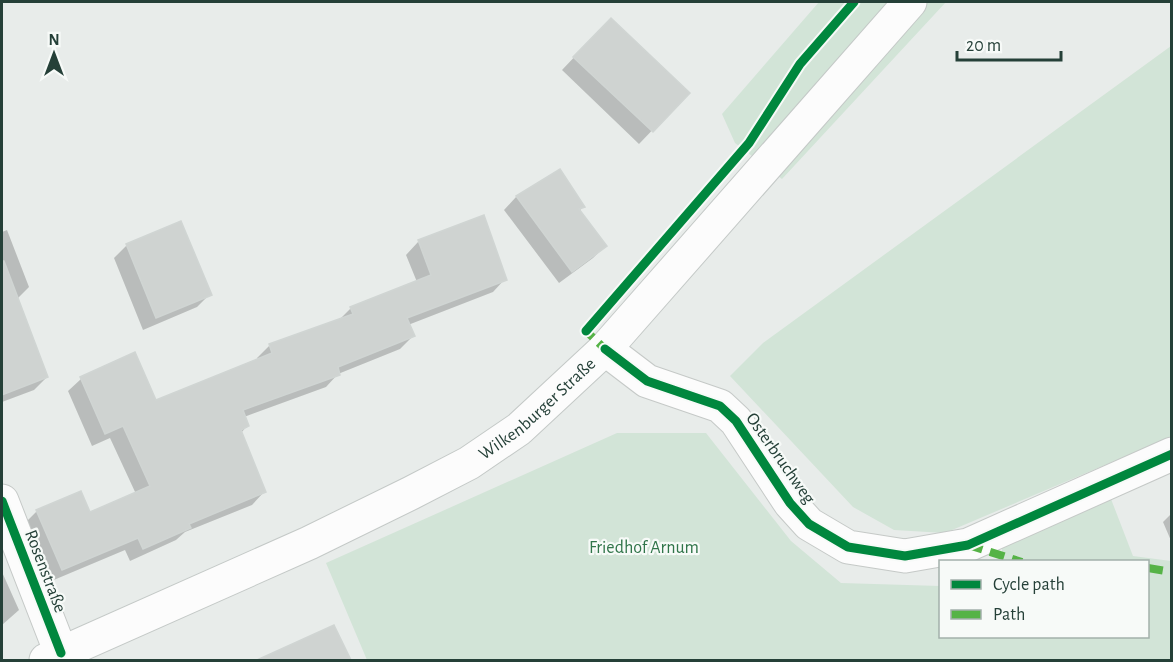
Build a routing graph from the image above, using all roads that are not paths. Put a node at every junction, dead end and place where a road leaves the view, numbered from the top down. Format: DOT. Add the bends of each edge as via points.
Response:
graph roads {
  1 [pos="910,2"];
  2 [pos="605,349"];
  3 [pos="1172,454"];
  4 [pos="2,501"];
  5 [pos="53,657"];
  1 -- 2 [label="main road, Wilkenburger Straße"];
  2 -- 3 [label="main road, Osterbruchweg" via="647,381 720,406 736,421 790,503 809,524 848,547 905,556 968,545"];
  2 -- 5 [label="main road, Wilkenburger Straße" via="519,429 469,463 309,543"];
  4 -- 5 [label="main road, Rosenstraße"];
}
